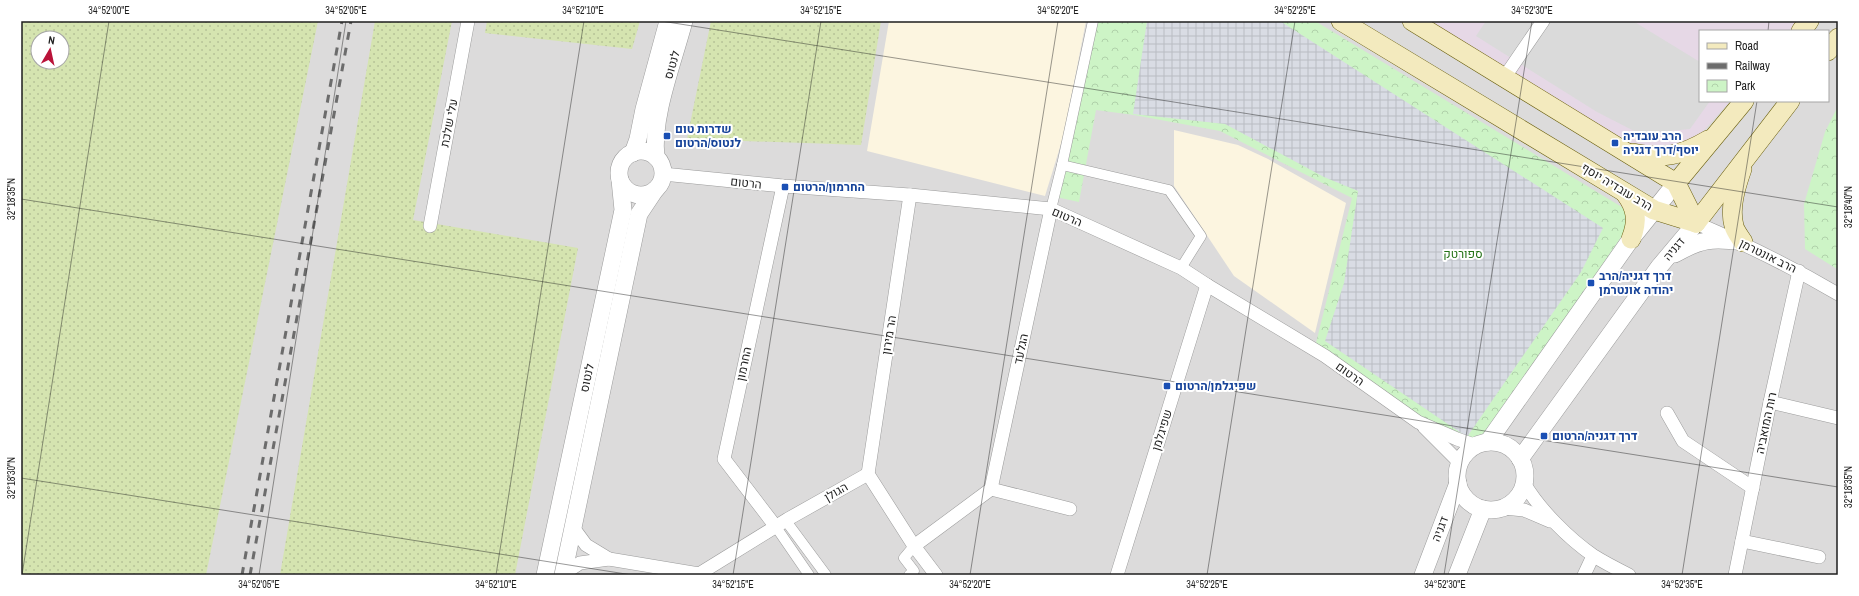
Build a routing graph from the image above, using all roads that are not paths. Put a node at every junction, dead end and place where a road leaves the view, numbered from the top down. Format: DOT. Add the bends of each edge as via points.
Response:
graph roads {
  1 [pos="468,21"];
  2 [pos="668,21"];
  3 [pos="684,21"];
  4 [pos="1093,21"];
  5 [pos="1341,21"];
  6 [pos="1412,21"];
  7 [pos="1543,21"];
  8 [pos="1809,21"];
  9 [pos="1802,30"];
  10 [pos="1838,38"];
  11 [pos="1829,51"];
  12 [pos="1504,78"];
  13 [pos="1743,102"];
  14 [pos="1789,102"];
  15 [pos="1716,135"];
  16 [pos="1623,151"];
  17 [pos="633,152"];
  18 [pos="656,157"];
  19 [pos="1746,159"];
  20 [pos="1062,165"];
  21 [pos="663,174"];
  22 [pos="620,180"];
  23 [pos="1676,183"];
  24 [pos="783,186"];
  25 [pos="655,190"];
  26 [pos="1625,193"];
  27 [pos="910,196"];
  28 [pos="1051,209"];
  29 [pos="1654,210"];
  30 [pos="1696,223"];
  31 [pos="430,226"];
  32 [pos="1631,239"];
  33 [pos="1742,242"];
  34 [pos="1659,267"];
  35 [pos="1181,268"];
  36 [pos="1799,271"];
  37 [pos="1207,286"];
  38 [pos="1838,294"];
  39 [pos="1770,402"];
  40 [pos="1667,413"];
  41 [pos="1838,418"];
  42 [pos="1418,422"];
  43 [pos="1482,444"];
  44 [pos="1520,459"];
  45 [pos="1460,463"];
  46 [pos="868,474"];
  47 [pos="1458,483"];
  48 [pos="1524,483"];
  49 [pos="1753,488"];
  50 [pos="991,489"];
  51 [pos="1504,508"];
  52 [pos="1070,509"];
  53 [pos="1483,509"];
  54 [pos="1554,522"];
  55 [pos="781,524"];
  56 [pos="572,526"];
  57 [pos="1742,541"];
  58 [pos="914,546"];
  59 [pos="1593,556"];
  60 [pos="1819,557"];
  61 [pos="609,559"];
  62 [pos="699,574"];
  63 [pos="545,575"];
  64 [pos="563,575"];
  65 [pos="808,575"];
  66 [pos="826,575"];
  67 [pos="910,575"];
  68 [pos="936,575"];
  69 [pos="1117,575"];
  70 [pos="1423,575"];
  71 [pos="1457,575"];
  72 [pos="1584,575"];
  73 [pos="1629,575"];
  74 [pos="1735,575"];
  1 -- 31 [label="street, עלי שלכת"];
  2 -- 17 [label="street, לנטוס"];
  3 -- 18 [label="street, לנטוס" via="656,121"];
  4 -- 20 [label="street"];
  5 -- 26 [label="main road, הרב עובדיה יוסף"];
  6 -- 12 [label="main road"];
  7 -- 12 [label="street"];
  8 -- 9 [label="main road"];
  10 -- 11 [label="main road"];
  12 -- 16 [label="main road"];
  13 -- 15 [label="main road"];
  14 -- 19 [label="main road, דגניה"];
  15 -- 16 [label="main road" via="1678,155 1660,157"];
  15 -- 23 [label="main road"];
  16 -- 23 [label="main road"];
  17 -- 18 [label="street" via="645,151"];
  17 -- 22 [label="street" via="620,167"];
  18 -- 21 [label="street"];
  19 -- 30 [label="main road, דגניה"];
  19 -- 33 [label="main road" via="1735,189 1732,217"];
  20 -- 28 [label="street"];
  20 -- 35 [label="street" via="1169,190 1201,236"];
  21 -- 24 [label="street, הרטום"];
  21 -- 25 [label="street" via="660,186"];
  22 -- 25 [label="street" via="635,194 642,195"];
  22 -- 63 [label="street, לנטוס" via="623,210"];
  23 -- 29 [label="street"];
  23 -- 30 [label="main road"];
  24 -- 27 [label="street, הרטום"];
  24 -- 55 [label="street, החרמון" via="724,458"];
  25 -- 56 [label="street, לנטוס" via="639,214"];
  26 -- 29 [label="main road, הרב עובדיה יוסף"];
  26 -- 32 [label="main road" via="1636,212"];
  27 -- 28 [label="street, הרטום"];
  27 -- 46 [label="street, הר מירון"];
  28 -- 35 [label="street, הרטום"];
  28 -- 50 [label="street, הגלעד"];
  29 -- 30 [label="main road, הרב עובדיה יוסף"];
  29 -- 32 [label="street"];
  30 -- 33 [label="street, הרב אונטרמן"];
  30 -- 34 [label="street, דגניה"];
  32 -- 43 [label="street"];
  33 -- 34 [label="street" via="1720,239 1692,244"];
  33 -- 36 [label="street, הרב אונטרמן"];
  34 -- 44 [label="street, דגניה"];
  35 -- 37 [label="street, הרטום"];
  36 -- 38 [label="street, הרב אונטרמן"];
  36 -- 39 [label="street, רות המואביה"];
  37 -- 42 [label="street, הרטום" via="1325,356"];
  37 -- 69 [label="street, שפיגלמן"];
  39 -- 41 [label="street"];
  39 -- 49 [label="street, רות המואביה"];
  40 -- 49 [label="street" via="1683,442"];
  42 -- 43 [label="street, הרטום" via="1457,439"];
  42 -- 45 [label="street, הרטום"];
  43 -- 44 [label="street" via="1503,445 1516,453"];
  43 -- 45 [label="street" via="1470,450"];
  44 -- 48 [label="street" via="1525,475"];
  45 -- 47 [label="street"];
  46 -- 55 [label="street, הגולן"];
  46 -- 58 [label="street"];
  47 -- 53 [label="street" via="1462,495 1471,504"];
  47 -- 70 [label="street, דגניה"];
  48 -- 51 [label="street" via="1517,498"];
  48 -- 54 [label="street"];
  49 -- 57 [label="street, רות המואביה"];
  50 -- 52 [label="street"];
  50 -- 58 [label="street"];
  51 -- 53 [label="street"];
  51 -- 54 [label="street" via="1524,510"];
  53 -- 71 [label="street"];
  54 -- 59 [label="street"];
  55 -- 62 [label="street, הגולן"];
  55 -- 65 [label="street"];
  55 -- 66 [label="street"];
  56 -- 61 [label="street, הגולן" via="586,545"];
  56 -- 64 [label="street, לנטוס"];
  57 -- 60 [label="street"];
  57 -- 74 [label="street, רות המואביה"];
  58 -- 67 [label="street" via="904,558 914,572"];
  58 -- 68 [label="street"];
  59 -- 72 [label="street"];
  59 -- 73 [label="street"];
  61 -- 62 [label="street, הגולן"];
  61 -- 64 [label="street, הגולן" via="580,563"];
}
